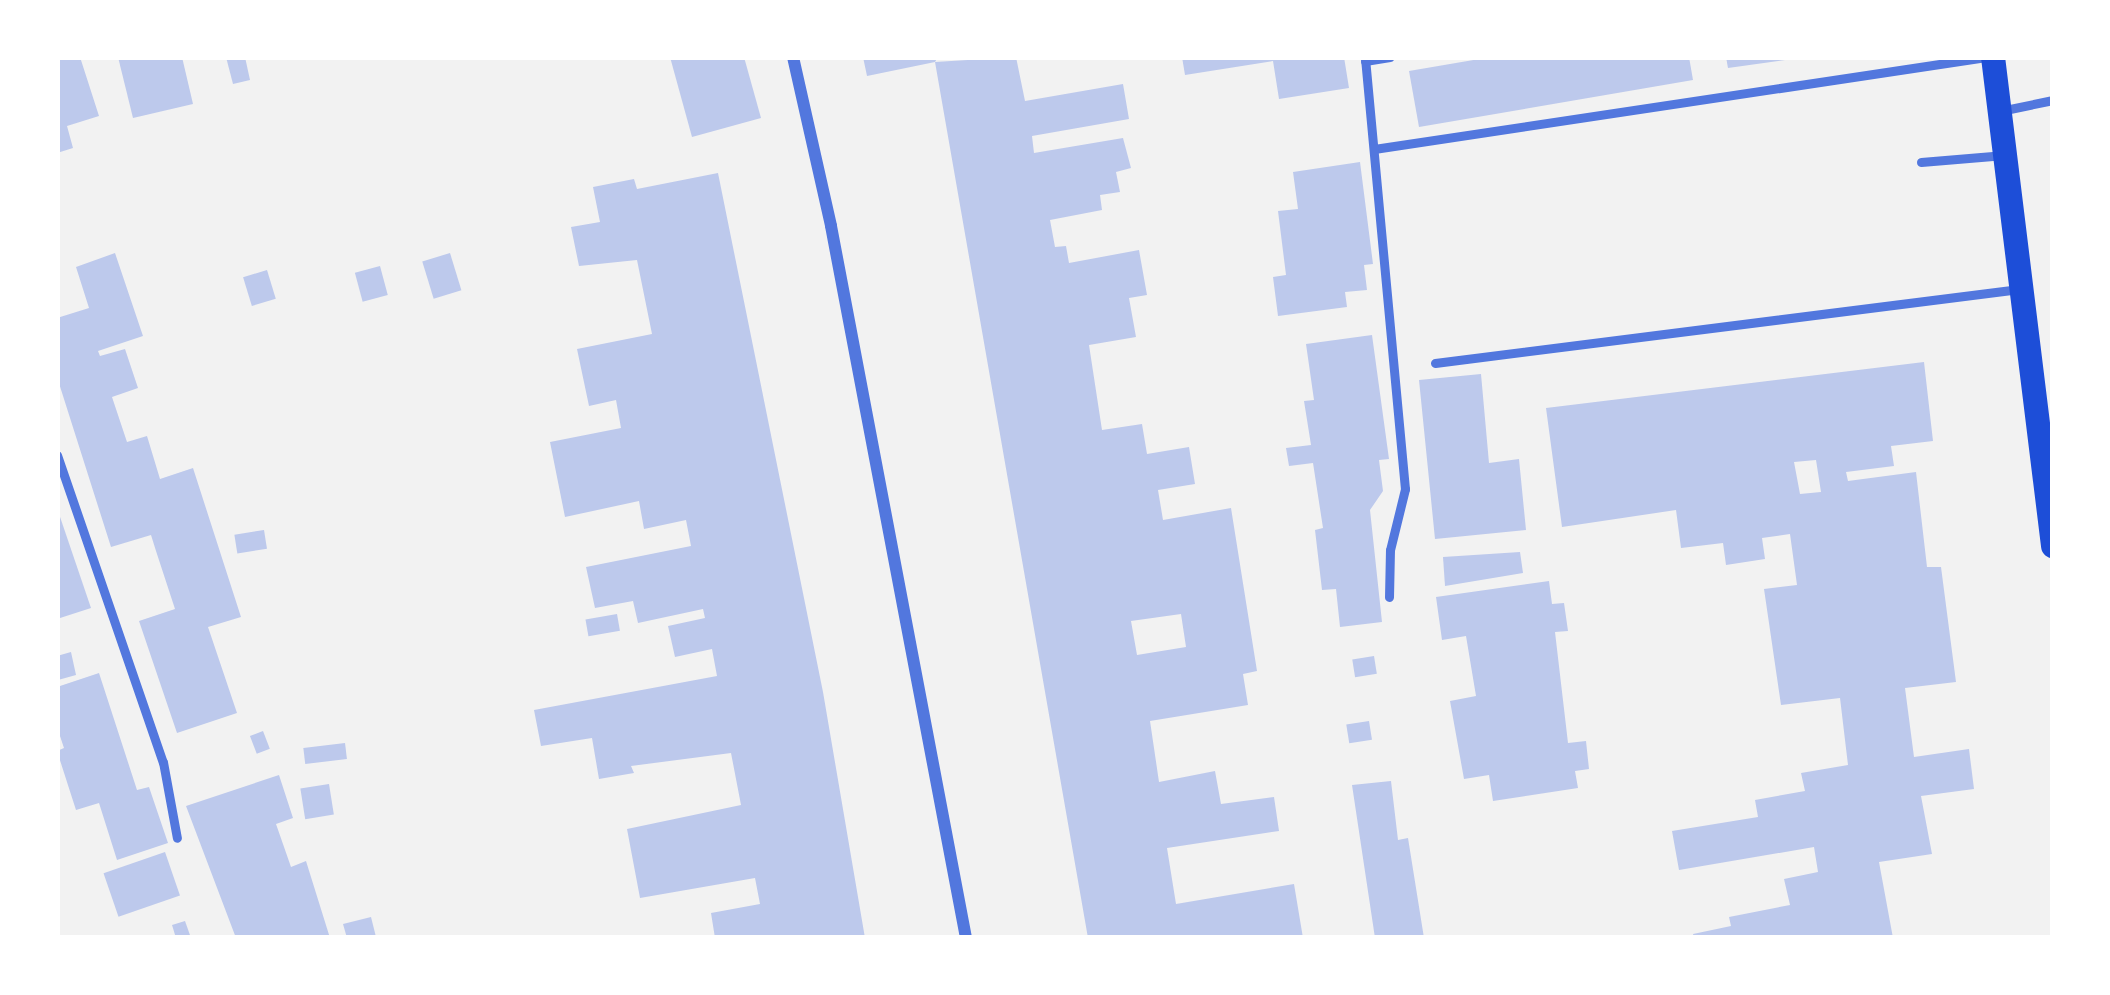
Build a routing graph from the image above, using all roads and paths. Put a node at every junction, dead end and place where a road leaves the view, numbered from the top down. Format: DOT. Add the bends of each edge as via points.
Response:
graph roads {
  1 [pos="793,57"];
  2 [pos="1390,57"];
  3 [pos="1990,57"];
  4 [pos="2053,100"];
  5 [pos="2000,111"];
  6 [pos="1374,148"];
  7 [pos="2005,154"];
  8 [pos="1921,162"];
  9 [pos="2020,289"];
  10 [pos="1435,363"];
  11 [pos="57,455"];
  12 [pos="2053,546"];
  13 [pos="1389,596"];
  14 [pos="177,838"];
  15 [pos="965,938"];
  1 -- 15 [label="street"];
  2 -- 6 [label="lane" via="1365,61"];
  3 -- 5 [label="main road"];
  3 -- 6 [label="lane"];
  4 -- 5 [label="lane"];
  5 -- 7 [label="main road"];
  6 -- 13 [label="lane" via="1405,489"];
  7 -- 8 [label="lane"];
  7 -- 9 [label="main road"];
  9 -- 10 [label="lane"];
  9 -- 12 [label="main road"];
  11 -- 14 [label="lane" via="163,762"];
}
